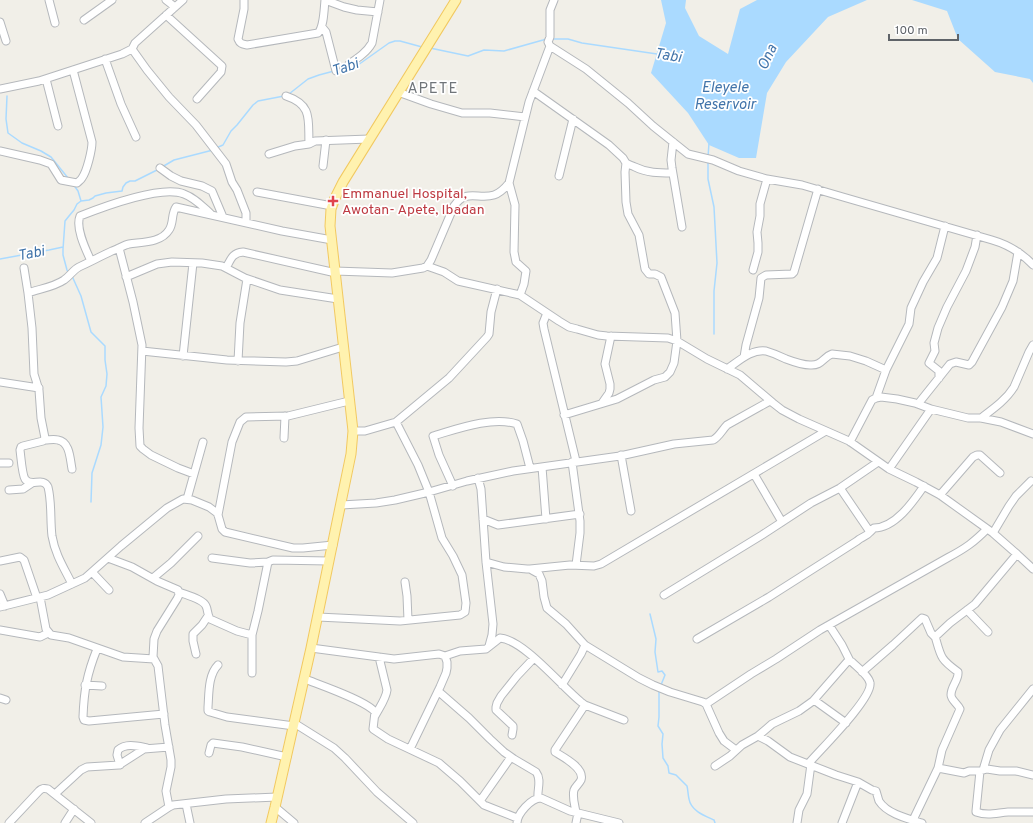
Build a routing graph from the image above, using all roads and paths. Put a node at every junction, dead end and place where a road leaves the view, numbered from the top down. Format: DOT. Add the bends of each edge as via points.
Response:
graph roads {
  1 [pos="48,0"];
  2 [pos="112,0"];
  3 [pos="166,0"];
  4 [pos="183,0"];
  5 [pos="244,0"];
  6 [pos="325,0"];
  7 [pos="380,0"];
  8 [pos="456,0"];
  9 [pos="554,0"];
  10 [pos="175,7"];
  11 [pos="378,12"];
  12 [pos="166,15"];
  13 [pos="84,20"];
  14 [pos="55,23"];
  15 [pos="0,24"];
  16 [pos="322,27"];
  17 [pos="6,41"];
  18 [pos="549,41"];
  19 [pos="132,48"];
  20 [pos="105,59"];
  21 [pos="349,64"];
  22 [pos="73,70"];
  23 [pos="336,71"];
  24 [pos="46,79"];
  25 [pos="0,89"];
  26 [pos="533,90"];
  27 [pos="398,92"];
  28 [pos="286,96"];
  29 [pos="196,100"];
  30 [pos="525,117"];
  31 [pos="573,120"];
  32 [pos="58,126"];
  33 [pos="136,137"];
  34 [pos="369,139"];
  35 [pos="326,140"];
  36 [pos="673,142"];
  37 [pos="309,144"];
  38 [pos="0,151"];
  39 [pos="269,154"];
  40 [pos="626,163"];
  41 [pos="323,166"];
  42 [pos="160,168"];
  43 [pos="672,173"];
  44 [pos="559,176"];
  45 [pos="767,179"];
  46 [pos="509,183"];
  47 [pos="818,189"];
  48 [pos="257,192"];
  49 [pos="332,206"];
  50 [pos="211,214"];
  51 [pos="223,217"];
  52 [pos="246,222"];
  53 [pos="945,226"];
  54 [pos="682,227"];
  55 [pos="978,235"];
  56 [pos="332,240"];
  57 [pos="119,248"];
  58 [pos="1018,252"];
  59 [pos="92,261"];
  60 [pos="193,263"];
  61 [pos="1033,265"];
  62 [pos="427,266"];
  63 [pos="24,268"];
  64 [pos="226,268"];
  65 [pos="753,270"];
  66 [pos="335,272"];
  67 [pos="126,277"];
  68 [pos="246,279"];
  69 [pos="497,289"];
  70 [pos="28,293"];
  71 [pos="520,295"];
  72 [pos="338,299"];
  73 [pos="547,313"];
  74 [pos="611,336"];
  75 [pos="677,341"];
  76 [pos="1033,345"];
  77 [pos="343,347"];
  78 [pos="142,351"];
  79 [pos="183,356"];
  80 [pos="744,357"];
  81 [pos="238,361"];
  82 [pos="727,369"];
  83 [pos="886,370"];
  84 [pos="939,378"];
  85 [pos="0,382"];
  86 [pos="39,388"];
  87 [pos="876,398"];
  88 [pos="349,401"];
  89 [pos="770,401"];
  90 [pos="602,403"];
  91 [pos="918,404"];
  92 [pos="931,409"];
  93 [pos="564,415"];
  94 [pos="284,416"];
  95 [pos="981,418"];
  96 [pos="396,422"];
  97 [pos="353,431"];
  98 [pos="826,431"];
  99 [pos="1033,434"];
  100 [pos="284,438"];
  101 [pos="45,440"];
  102 [pos="203,442"];
  103 [pos="850,442"];
  104 [pos="621,455"];
  105 [pos="574,462"];
  106 [pos="878,462"];
  107 [pos="0,463"];
  108 [pos="9,463"];
  109 [pos="542,466"];
  110 [pos="530,468"];
  111 [pos="72,469"];
  112 [pos="889,469"];
  113 [pos="1000,473"];
  114 [pos="194,474"];
  115 [pos="754,474"];
  116 [pos="478,478"];
  117 [pos="1031,481"];
  118 [pos="32,483"];
  119 [pos="453,486"];
  120 [pos="924,486"];
  121 [pos="840,488"];
  122 [pos="9,490"];
  123 [pos="429,492"];
  124 [pos="940,496"];
  125 [pos="187,499"];
  126 [pos="341,504"];
  127 [pos="631,511"];
  128 [pos="580,514"];
  129 [pos="218,515"];
  130 [pos="483,519"];
  131 [pos="546,519"];
  132 [pos="782,522"];
  133 [pos="990,531"];
  134 [pos="870,532"];
  135 [pos="198,536"];
  136 [pos="333,545"];
  137 [pos="1017,554"];
  138 [pos="108,558"];
  139 [pos="212,558"];
  140 [pos="0,561"];
  141 [pos="329,561"];
  142 [pos="268,562"];
  143 [pos="486,562"];
  144 [pos="576,565"];
  145 [pos="530,569"];
  146 [pos="1033,570"];
  147 [pos="92,572"];
  148 [pos="153,578"];
  149 [pos="405,582"];
  150 [pos="72,584"];
  151 [pos="109,590"];
  152 [pos="179,592"];
  153 [pos="0,594"];
  154 [pos="664,595"];
  155 [pos="39,597"];
  156 [pos="2,606"];
  157 [pos="967,610"];
  158 [pos="208,616"];
  159 [pos="318,618"];
  160 [pos="408,620"];
  161 [pos="829,625"];
  162 [pos="0,630"];
  163 [pos="988,632"];
  164 [pos="48,633"];
  165 [pos="252,635"];
  166 [pos="935,636"];
  167 [pos="697,639"];
  168 [pos="585,645"];
  169 [pos="488,647"];
  170 [pos="97,648"];
  171 [pos="311,648"];
  172 [pos="196,654"];
  173 [pos="445,656"];
  174 [pos="378,657"];
  175 [pos="534,658"];
  176 [pos="154,659"];
  177 [pos="850,661"];
  178 [pos="218,665"];
  179 [pos="862,672"];
  180 [pos="252,673"];
  181 [pos="305,679"];
  182 [pos="85,685"];
  183 [pos="562,685"];
  184 [pos="102,686"];
  185 [pos="438,692"];
  186 [pos="1032,692"];
  187 [pos="814,700"];
  188 [pos="706,704"];
  189 [pos="585,705"];
  190 [pos="164,714"];
  191 [pos="375,716"];
  192 [pos="624,720"];
  193 [pos="846,723"];
  194 [pos="294,724"];
  195 [pos="512,735"];
  196 [pos="758,736"];
  197 [pos="169,747"];
  198 [pos="147,748"];
  199 [pos="410,749"];
  200 [pos="736,750"];
  201 [pos="209,754"];
  202 [pos="287,757"];
  203 [pos="511,757"];
  204 [pos="120,764"];
  205 [pos="810,764"];
  206 [pos="715,766"];
  207 [pos="938,768"];
  208 [pos="981,771"];
  209 [pos="1033,775"];
  210 [pos="858,782"];
  211 [pos="55,794"];
  212 [pos="277,797"];
  213 [pos="538,798"];
  214 [pos="480,801"];
  215 [pos="186,804"];
  216 [pos="169,807"];
  217 [pos="275,807"];
  218 [pos="74,809"];
  219 [pos="1033,812"];
  220 [pos="577,813"];
  221 [pos="913,820"];
  222 [pos="517,821"];
  223 [pos="9,823"];
  224 [pos="65,823"];
  225 [pos="91,823"];
  226 [pos="145,823"];
  227 [pos="190,823"];
  228 [pos="271,823"];
  229 [pos="294,823"];
  230 [pos="414,823"];
  231 [pos="576,823"];
  232 [pos="619,823"];
  233 [pos="797,823"];
  234 [pos="842,823"];
  235 [pos="922,823"];
  1 -- 14 [label="street"];
  2 -- 13 [label="street"];
  3 -- 10 [label="street"];
  4 -- 10 [label="street"];
  5 -- 16 [label="street" via="238,39 242,44 318,33"];
  6 -- 11 [label="street" via="356,10"];
  6 -- 16 [label="street"];
  7 -- 11 [label="street"];
  8 -- 27 [label="main road"];
  9 -- 18 [label="street" via="550,10"];
  10 -- 12 [label="street"];
  11 -- 21 [label="street" via="372,42 359,58"];
  12 -- 19 [label="street"];
  12 -- 29 [label="street" via="222,66 221,72"];
  15 -- 17 [label="street"];
  16 -- 23 [label="street" via="326,32"];
  18 -- 26 [label="street"];
  18 -- 36 [label="street"];
  19 -- 20 [label="street"];
  19 -- 52 [label="street" via="168,97 196,124 226,164 246,213"];
  20 -- 22 [label="street"];
  20 -- 33 [label="street"];
  22 -- 24 [label="street"];
  22 -- 38 [label="street" via="92,142 91,154 83,177 77,183 61,180 51,164"];
  24 -- 25 [label="street"];
  24 -- 32 [label="street"];
  26 -- 30 [label="street"];
  26 -- 31 [label="street"];
  27 -- 30 [label="street" via="462,113"];
  27 -- 34 [label="main road"];
  28 -- 37 [label="street" via="303,105 307,112"];
  30 -- 46 [label="street"];
  31 -- 40 [label="street" via="609,145"];
  31 -- 44 [label="street"];
  34 -- 35 [label="street"];
  34 -- 49 [label="main road"];
  35 -- 37 [label="street"];
  35 -- 41 [label="street"];
  36 -- 43 [label="street"];
  36 -- 45 [label="street" via="688,154"];
  37 -- 39 [label="street"];
  40 -- 43 [label="street" via="651,173"];
  40 -- 75 [label="street" via="628,214 639,235 645,269 649,274 661,277 673,305"];
  42 -- 51 [label="street" via="181,181 212,191"];
  43 -- 54 [label="street"];
  45 -- 47 [label="street"];
  45 -- 65 [label="street" via="760,204 758,252"];
  46 -- 62 [label="street" via="493,195 470,196 458,201"];
  46 -- 71 [label="street" via="515,205 514,252 516,262 526,271"];
  47 -- 53 [label="street"];
  47 -- 80 [label="street" via="794,272 766,275 761,278 759,298"];
  48 -- 49 [label="street"];
  49 -- 56 [label="main road"];
  50 -- 51 [label="street"];
  50 -- 57 [label="street" via="176,207 172,225 164,235 158,239"];
  50 -- 59 [label="street" via="192,197 170,191 145,195 92,211 80,216 79,220 83,244"];
  51 -- 52 [label="street"];
  52 -- 56 [label="street"];
  53 -- 55 [label="street"];
  53 -- 83 [label="street" via="936,263 923,282 912,308 909,324"];
  55 -- 58 [label="street" via="1005,244"];
  55 -- 84 [label="street" via="966,271 938,328 934,343 935,351 929,363 939,371"];
  56 -- 66 [label="main road"];
  57 -- 59 [label="street"];
  57 -- 67 [label="street"];
  58 -- 61 [label="street"];
  58 -- 84 [label="street" via="1013,281 972,362 969,365 952,362"];
  59 -- 70 [label="street" via="74,269 63,281"];
  60 -- 64 [label="street"];
  60 -- 67 [label="street" via="157,264"];
  60 -- 79 [label="street"];
  62 -- 66 [label="street" via="392,273"];
  62 -- 69 [label="street" via="444,272 458,281"];
  63 -- 70 [label="street"];
  64 -- 66 [label="street" via="234,254 243,252"];
  64 -- 68 [label="street"];
  66 -- 72 [label="main road"];
  67 -- 78 [label="street"];
  68 -- 72 [label="street" via="280,290"];
  68 -- 81 [label="street"];
  69 -- 71 [label="street"];
  69 -- 96 [label="street" via="487,337 449,378"];
  70 -- 86 [label="street" via="33,366"];
  71 -- 73 [label="street"];
  72 -- 77 [label="main road"];
  73 -- 74 [label="street" via="577,329"];
  73 -- 93 [label="street" via="543,323 544,330"];
  74 -- 75 [label="street" via="668,338"];
  74 -- 90 [label="street" via="605,364 610,390"];
  75 -- 82 [label="street"];
  75 -- 90 [label="street" via="674,363 665,377 617,399"];
  76 -- 95 [label="street" via="1011,393"];
  77 -- 81 [label="street" via="297,361"];
  77 -- 88 [label="main road"];
  78 -- 79 [label="street"];
  78 -- 114 [label="street" via="140,446 151,455"];
  79 -- 81 [label="street"];
  80 -- 82 [label="street"];
  80 -- 83 [label="street" via="764,351 811,366 819,364 832,354 850,356"];
  82 -- 89 [label="street" via="740,375"];
  83 -- 87 [label="street"];
  84 -- 91 [label="street"];
  85 -- 86 [label="street"];
  86 -- 101 [label="street"];
  87 -- 91 [label="street"];
  87 -- 103 [label="street" via="872,400"];
  88 -- 94 [label="street"];
  88 -- 97 [label="main road"];
  89 -- 98 [label="street" via="799,420"];
  89 -- 104 [label="street" via="727,425 713,440 674,444"];
  90 -- 93 [label="street"];
  91 -- 92 [label="street"];
  92 -- 95 [label="street" via="968,418"];
  92 -- 112 [label="street"];
  93 -- 105 [label="street"];
  94 -- 100 [label="street"];
  94 -- 129 [label="street" via="246,417 240,422 232,442"];
  95 -- 99 [label="street" via="1001,422"];
  96 -- 97 [label="street" via="365,431"];
  96 -- 123 [label="street"];
  97 -- 126 [label="main road"];
  98 -- 103 [label="street"];
  98 -- 115 [label="street"];
  101 -- 111 [label="street" via="57,440 67,446"];
  101 -- 118 [label="street" via="23,446 20,450 25,478"];
  102 -- 114 [label="street"];
  103 -- 106 [label="street"];
  104 -- 105 [label="street"];
  104 -- 127 [label="street"];
  105 -- 109 [label="street"];
  105 -- 128 [label="street"];
  106 -- 112 [label="street"];
  106 -- 121 [label="street"];
  107 -- 108 [label="street"];
  109 -- 110 [label="street"];
  109 -- 131 [label="street"];
  110 -- 116 [label="street"];
  110 -- 119 [label="street" via="517,424 487,422 463,427 433,436"];
  112 -- 120 [label="street"];
  113 -- 124 [label="street" via="977,455"];
  114 -- 125 [label="street"];
  115 -- 132 [label="street"];
  115 -- 144 [label="street" via="608,562 594,566"];
  116 -- 119 [label="street"];
  116 -- 130 [label="street"];
  117 -- 133 [label="street" via="1016,496"];
  118 -- 122 [label="street" via="23,489"];
  118 -- 150 [label="street" via="47,484 54,547"];
  119 -- 123 [label="street"];
  120 -- 124 [label="street"];
  120 -- 134 [label="street" via="897,518"];
  121 -- 132 [label="street"];
  121 -- 134 [label="street"];
  123 -- 126 [label="street" via="376,503"];
  123 -- 160 [label="street" via="442,538 462,575 466,609 460,615"];
  124 -- 133 [label="street"];
  125 -- 129 [label="street" via="209,507"];
  125 -- 138 [label="street" via="167,508"];
  126 -- 136 [label="main road"];
  128 -- 131 [label="street"];
  128 -- 144 [label="street"];
  129 -- 136 [label="street" via="225,532 293,548"];
  130 -- 131 [label="street" via="498,525"];
  130 -- 143 [label="street"];
  132 -- 154 [label="street"];
  133 -- 137 [label="street"];
  133 -- 161 [label="street" via="963,550"];
  134 -- 167 [label="street" via="769,597"];
  135 -- 148 [label="street" via="171,564"];
  136 -- 141 [label="main road"];
  137 -- 146 [label="street"];
  137 -- 157 [label="street"];
  138 -- 147 [label="street"];
  138 -- 148 [label="street"];
  139 -- 142 [label="street"];
  140 -- 155 [label="street" via="23,558"];
  141 -- 142 [label="street"];
  141 -- 159 [label="main road"];
  142 -- 165 [label="street"];
  143 -- 145 [label="street" via="504,567"];
  143 -- 169 [label="street" via="493,624"];
  144 -- 145 [label="street"];
  145 -- 168 [label="street" via="542,579 547,608"];
  147 -- 150 [label="street"];
  147 -- 151 [label="street"];
  148 -- 152 [label="street"];
  149 -- 160 [label="street"];
  150 -- 155 [label="street"];
  152 -- 158 [label="street" via="206,604"];
  152 -- 176 [label="street" via="154,639"];
  153 -- 156 [label="street"];
  155 -- 156 [label="street"];
  155 -- 164 [label="street"];
  157 -- 163 [label="street"];
  157 -- 166 [label="street"];
  158 -- 165 [label="street" via="237,631"];
  158 -- 172 [label="street" via="193,634"];
  159 -- 160 [label="street"];
  159 -- 171 [label="main road"];
  161 -- 177 [label="street"];
  161 -- 188 [label="street"];
  162 -- 164 [label="street" via="40,637"];
  164 -- 170 [label="street"];
  165 -- 180 [label="street"];
  166 -- 179 [label="street" via="931,634 925,619 922,618"];
  166 -- 207 [label="street" via="940,656 958,672 951,695 960,709 942,750"];
  168 -- 183 [label="street"];
  168 -- 188 [label="street" via="653,685"];
  169 -- 173 [label="street"];
  169 -- 175 [label="street" via="498,639 504,638"];
  170 -- 176 [label="street" via="123,657"];
  170 -- 182 [label="street"];
  171 -- 174 [label="street"];
  171 -- 181 [label="main road"];
  173 -- 174 [label="street" via="439,654 394,659"];
  173 -- 185 [label="street" via="447,668"];
  174 -- 191 [label="street" via="387,693"];
  175 -- 183 [label="street"];
  175 -- 195 [label="street" via="497,703 496,710 513,726"];
  176 -- 190 [label="street" via="158,666"];
  177 -- 179 [label="street"];
  177 -- 187 [label="street"];
  178 -- 194 [label="street" via="212,673 210,682 210,712 227,717"];
  179 -- 193 [label="street" via="869,679 870,688"];
  181 -- 191 [label="street" via="358,701 375,710"];
  181 -- 194 [label="main road"];
  182 -- 184 [label="street"];
  182 -- 190 [label="street" via="84,720"];
  183 -- 189 [label="street"];
  185 -- 199 [label="street"];
  185 -- 203 [label="street"];
  186 -- 208 [label="street" via="1000,730"];
  187 -- 193 [label="street"];
  187 -- 196 [label="street" via="799,711 772,724"];
  188 -- 200 [label="street" via="719,734"];
  189 -- 192 [label="street"];
  189 -- 220 [label="street" via="555,750 581,773 573,796"];
  190 -- 197 [label="street"];
  191 -- 199 [label="street" via="373,729"];
  193 -- 205 [label="street"];
  194 -- 202 [label="main road"];
  194 -- 230 [label="street" via="334,748 377,792"];
  196 -- 200 [label="street"];
  196 -- 205 [label="street" via="785,754"];
  197 -- 198 [label="street"];
  197 -- 216 [label="street" via="172,760 166,791"];
  198 -- 204 [label="street"];
  198 -- 204 [label="street" via="121,746 117,755"];
  199 -- 214 [label="street" via="439,762"];
  200 -- 206 [label="street"];
  201 -- 202 [label="street" via="213,743"];
  202 -- 212 [label="main road"];
  203 -- 213 [label="street" via="538,775"];
  203 -- 214 [label="street"];
  204 -- 211 [label="street" via="87,767"];
  205 -- 210 [label="street"];
  205 -- 233 [label="street" via="807,794 799,810"];
  207 -- 208 [label="street" via="964,773"];
  207 -- 221 [label="street"];
  208 -- 209 [label="street" via="1016,771"];
  208 -- 219 [label="street" via="976,812"];
  210 -- 221 [label="street" via="876,791 880,802 890,811"];
  210 -- 234 [label="street"];
  211 -- 218 [label="street"];
  211 -- 223 [label="street" via="42,788"];
  212 -- 215 [label="street"];
  212 -- 217 [label="main road"];
  213 -- 220 [label="street"];
  213 -- 222 [label="street" via="526,806"];
  214 -- 222 [label="street"];
  215 -- 216 [label="street"];
  215 -- 227 [label="street"];
  216 -- 226 [label="street"];
  217 -- 228 [label="main road"];
  217 -- 229 [label="street"];
  218 -- 224 [label="street"];
  218 -- 225 [label="street"];
  220 -- 231 [label="street"];
  220 -- 232 [label="street"];
  221 -- 235 [label="street"];
}
